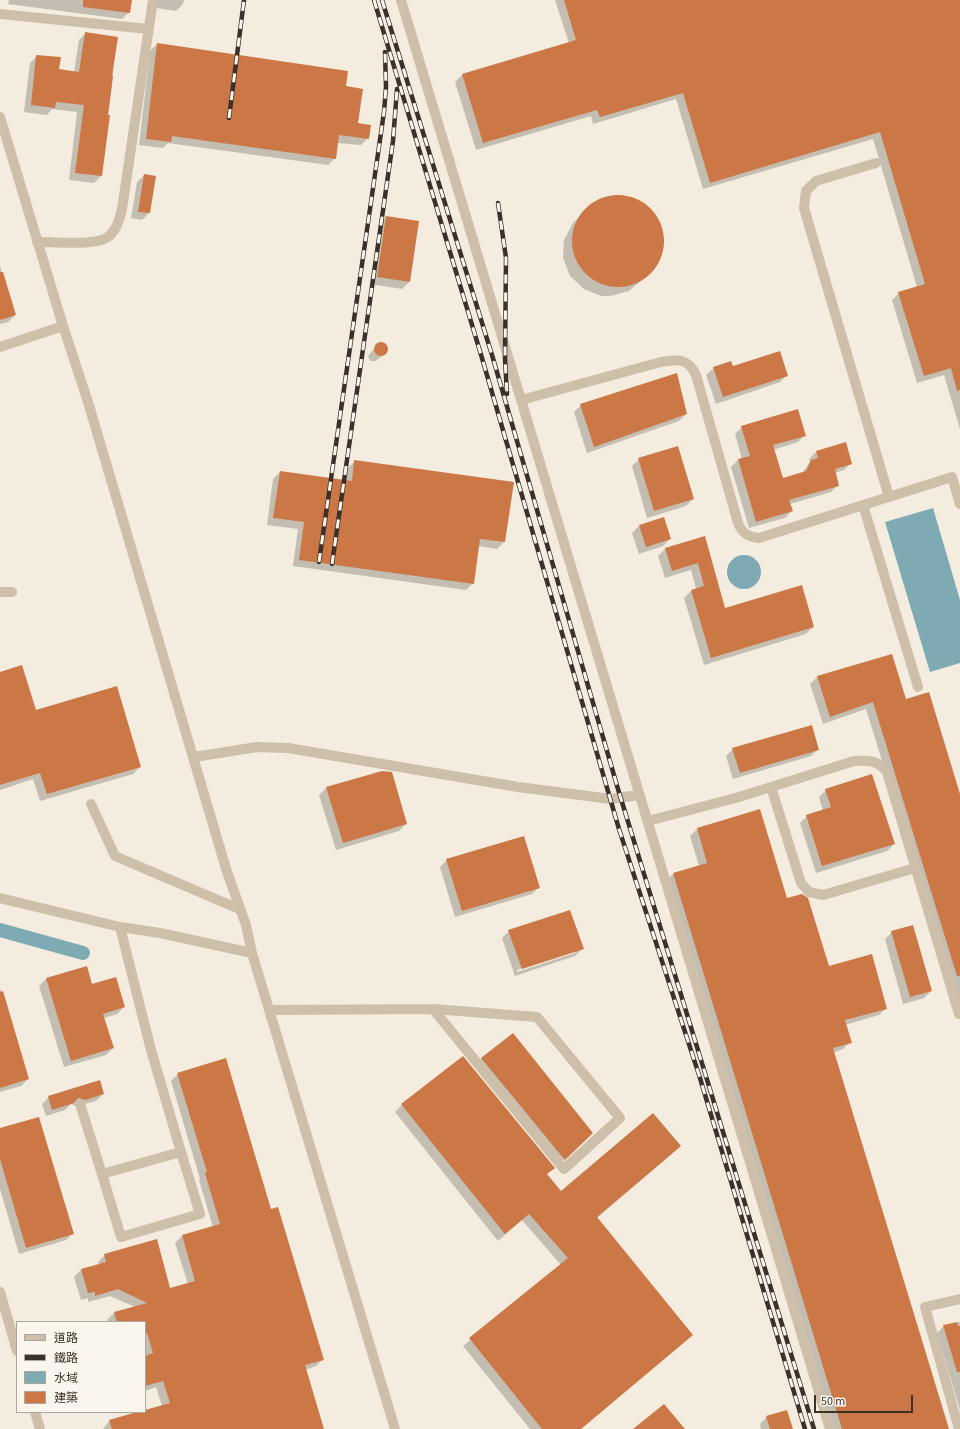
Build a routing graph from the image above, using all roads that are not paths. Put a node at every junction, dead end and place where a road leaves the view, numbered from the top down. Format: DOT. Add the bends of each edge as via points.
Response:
graph roads {
  1 [pos="153,0"];
  2 [pos="401,0"];
  3 [pos="0,14"];
  4 [pos="148,30"];
  5 [pos="0,117"];
  6 [pos="876,163"];
  7 [pos="37,242"];
  8 [pos="63,326"];
  9 [pos="0,347"];
  10 [pos="521,400"];
  11 [pos="889,497"];
  12 [pos="960,504"];
  13 [pos="863,505"];
  14 [pos="0,592"];
  15 [pos="12,592"];
  16 [pos="918,687"];
  17 [pos="194,757"];
  18 [pos="771,787"];
  19 [pos="639,795"];
  20 [pos="91,804"];
  21 [pos="648,821"];
  22 [pos="915,868"];
  23 [pos="0,898"];
  24 [pos="239,909"];
  25 [pos="120,927"];
  26 [pos="252,953"];
  27 [pos="433,1009"];
  28 [pos="269,1010"];
  29 [pos="959,1014"];
  30 [pos="80,1104"];
  31 [pos="181,1152"];
  32 [pos="102,1174"];
  33 [pos="0,1292"];
  34 [pos="960,1299"];
  35 [pos="16,1348"];
  36 [pos="35,1413"];
  37 [pos="40,1429"];
  38 [pos="396,1429"];
  39 [pos="830,1429"];
  40 [pos="959,1429"];
  1 -- 4 [label="lane"];
  2 -- 10 [label="lane"];
  3 -- 4 [label="lane"];
  4 -- 7 [label="lane" via="122,209 115,230 108,237 98,241"];
  5 -- 7 [label="lane"];
  6 -- 11 [label="lane" via="816,180 806,191 804,203"];
  7 -- 8 [label="lane"];
  8 -- 9 [label="lane"];
  8 -- 17 [label="lane"];
  10 -- 13 [label="lane" via="661,362 683,361 692,366 696,375 738,523 746,535 759,538"];
  10 -- 19 [label="lane"];
  11 -- 12 [label="lane" via="952,477"];
  11 -- 13 [label="lane"];
  13 -- 16 [label="lane"];
  14 -- 15 [label="lane"];
  17 -- 19 [label="lane" via="257,747 288,748 610,799"];
  17 -- 24 [label="lane"];
  18 -- 21 [label="lane"];
  18 -- 22 [label="lane" via="801,883 809,892 823,895"];
  18 -- 22 [label="lane" via="854,761 873,761 882,765 887,772"];
  19 -- 21 [label="lane"];
  20 -- 24 [label="lane" via="115,856"];
  21 -- 39 [label="lane"];
  22 -- 29 [label="lane"];
  23 -- 25 [label="lane"];
  24 -- 26 [label="lane"];
  25 -- 26 [label="lane"];
  25 -- 31 [label="lane" via="151,1050"];
  26 -- 28 [label="lane"];
  27 -- 27 [label="lane" via="537,1017 620,1118 564,1169"];
  27 -- 28 [label="lane"];
  28 -- 38 [label="lane"];
  30 -- 32 [label="lane"];
  31 -- 32 [label="lane"];
  31 -- 32 [label="lane" via="200,1214 121,1237"];
  33 -- 35 [label="lane"];
  34 -- 40 [label="lane" via="925,1307"];
  36 -- 37 [label="lane"];
}
